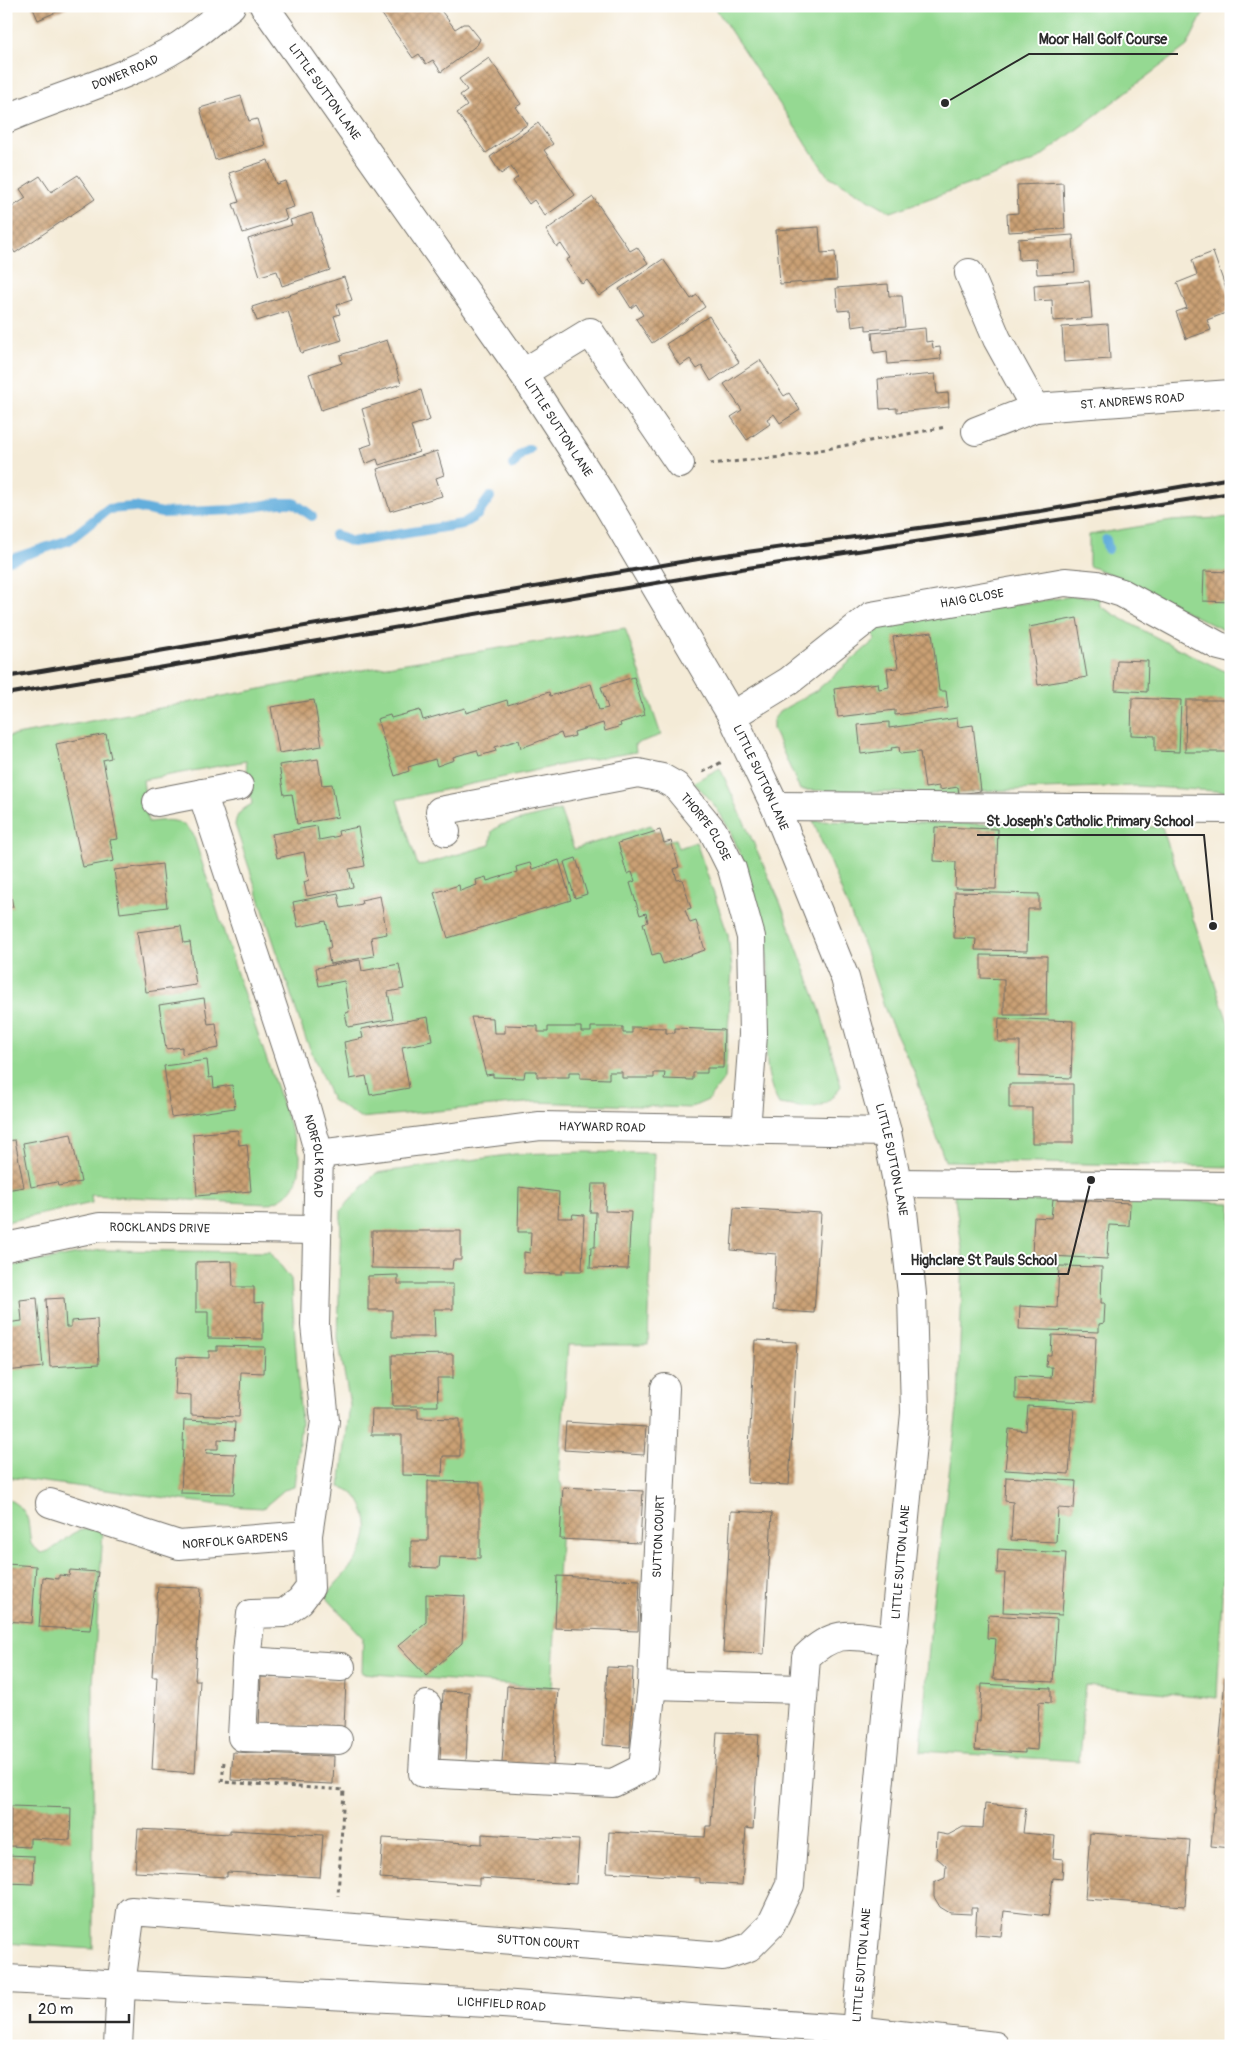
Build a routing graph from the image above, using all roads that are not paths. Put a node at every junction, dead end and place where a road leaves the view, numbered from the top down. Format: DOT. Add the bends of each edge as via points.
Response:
graph roads {
  1 [pos="231,6"];
  2 [pos="264,6"];
  3 [pos="6,118"];
  4 [pos="969,273"];
  5 [pos="523,373"];
  6 [pos="1231,394"];
  7 [pos="1035,408"];
  8 [pos="976,431"];
  9 [pos="680,464"];
  10 [pos="1231,649"];
  11 [pos="732,716"];
  12 [pos="239,786"];
  13 [pos="202,793"];
  14 [pos="157,802"];
  15 [pos="775,806"];
  16 [pos="1231,809"];
  17 [pos="446,832"];
  18 [pos="746,1131"];
  19 [pos="887,1132"];
  20 [pos="319,1154"];
  21 [pos="897,1183"];
  22 [pos="1231,1186"];
  23 [pos="317,1230"];
  24 [pos="6,1247"];
  25 [pos="665,1388"];
  26 [pos="50,1503"];
  27 [pos="308,1535"];
  28 [pos="894,1641"];
  29 [pos="246,1660"];
  30 [pos="342,1667"];
  31 [pos="652,1685"];
  32 [pos="802,1690"];
  33 [pos="427,1705"];
  34 [pos="338,1740"];
  35 [pos="6,1979"];
  36 [pos="121,1985"];
  37 [pos="856,2030"];
  38 [pos="921,2041"];
  39 [pos="118,2046"];
  40 [pos="996,2046"];
  1 -- 3 [label="street, DOWER ROAD" via="179,46 125,73"];
  2 -- 5 [label="street, LITTLE SUTTON LANE"];
  4 -- 7 [label="street" via="997,339"];
  5 -- 9 [label="street, LITTLE SUTTON LANE" via="590,332"];
  5 -- 11 [label="street, LITTLE SUTTON LANE" via="600,492"];
  6 -- 7 [label="street, ST. ANDREWS ROAD"];
  7 -- 8 [label="street, ST. ANDREWS ROAD"];
  10 -- 11 [label="street, HAIG CLOSE" via="1219,646 1122,594 1097,585 1065,582 871,616 789,681"];
  11 -- 15 [label="street, LITTLE SUTTON LANE"];
  12 -- 13 [label="street"];
  13 -- 14 [label="street"];
  13 -- 20 [label="street, NORFOLK ROAD"];
  15 -- 16 [label="street"];
  15 -- 19 [label="street, LITTLE SUTTON LANE" via="845,978"];
  17 -- 18 [label="street, THORPE CLOSE" via="440,811 638,773 662,778 676,786 713,831 732,869 751,937 753,1035"];
  18 -- 19 [label="street, HAYWARD ROAD"];
  18 -- 20 [label="street, HAYWARD ROAD" via="540,1126"];
  19 -- 21 [label="street, LITTLE SUTTON LANE"];
  20 -- 23 [label="street, NORFOLK ROAD"];
  21 -- 22 [label="street"];
  21 -- 28 [label="street, LITTLE SUTTON LANE" via="912,1294 915,1413"];
  23 -- 24 [label="street, ROCKLANDS DRIVE" via="100,1227"];
  23 -- 27 [label="street, NORFOLK ROAD" via="315,1325 325,1421"];
  25 -- 31 [label="street, SUTTON COURT"];
  26 -- 27 [label="street, NORFOLK GARDENS" via="179,1544"];
  27 -- 29 [label="street, NORFOLK ROAD" via="310,1588 284,1613 250,1614"];
  28 -- 32 [label="street, SUTTON COURT" via="843,1634 821,1642 806,1657"];
  28 -- 37 [label="street, LITTLE SUTTON LANE"];
  29 -- 30 [label="street"];
  29 -- 34 [label="street" via="242,1737"];
  31 -- 32 [label="street"];
  31 -- 33 [label="street, SUTTON COURT" via="643,1768 613,1783 423,1773"];
  32 -- 36 [label="street, SUTTON COURT" via="790,1885 771,1925 748,1947 723,1956 131,1910"];
  35 -- 36 [label="street, LICHFIELD ROAD"];
  36 -- 37 [label="street, LICHFIELD ROAD" via="488,2003"];
  36 -- 39 [label="street"];
  37 -- 38 [label="street, LICHFIELD ROAD"];
  38 -- 40 [label="street, LICHFIELD ROAD"];
}
